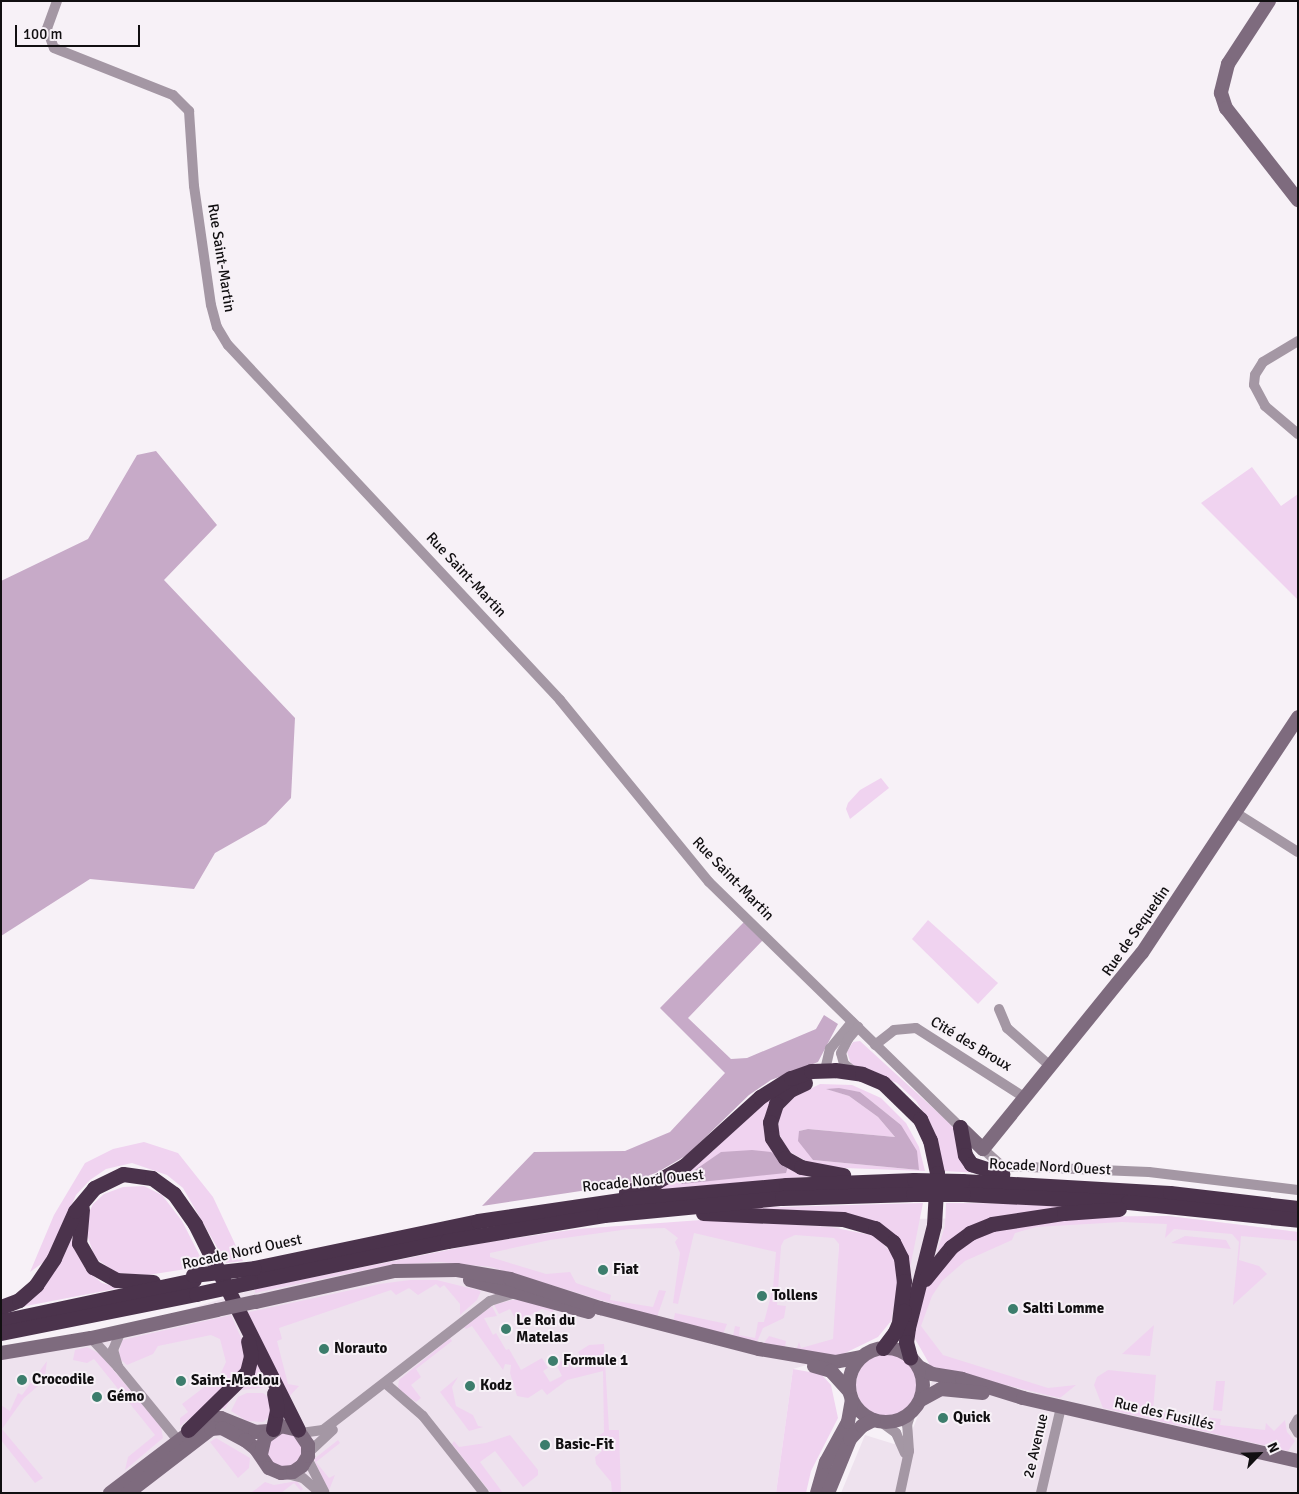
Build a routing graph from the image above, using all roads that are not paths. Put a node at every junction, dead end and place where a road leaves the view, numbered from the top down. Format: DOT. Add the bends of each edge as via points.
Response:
graph roads {
  1 [pos="57,1"];
  2 [pos="1269,1"];
  3 [pos="1298,200"];
  4 [pos="1298,341"];
  5 [pos="1298,434"];
  6 [pos="1298,717"];
  7 [pos="1236,813"];
  8 [pos="1298,852"];
  9 [pos="999,1009"];
  10 [pos="855,1024"];
  11 [pos="875,1045"];
  12 [pos="1048,1065"];
  13 [pos="825,1070"];
  14 [pos="848,1075"];
  15 [pos="1024,1097"];
  16 [pos="960,1127"];
  17 [pos="980,1147"];
  18 [pos="965,1155"];
  19 [pos="914,1187"];
  20 [pos="963,1187"];
  21 [pos="1298,1190"];
  22 [pos="88,1193"];
  23 [pos="1170,1193"];
  24 [pos="1182,1206"];
  25 [pos="559,1208"];
  26 [pos="1298,1208"];
  27 [pos="604,1215"];
  28 [pos="1298,1220"];
  29 [pos="253,1275"];
  30 [pos="510,1279"];
  31 [pos="355,1280"];
  32 [pos="194,1283"];
  33 [pos="493,1285"];
  34 [pos="919,1288"];
  35 [pos="520,1293"];
  36 [pos="1,1308"];
  37 [pos="240,1316"];
  38 [pos="464,1320"];
  39 [pos="1,1321"];
  40 [pos="898,1325"];
  41 [pos="121,1331"];
  42 [pos="1,1333"];
  43 [pos="91,1338"];
  44 [pos="883,1348"];
  45 [pos="1,1353"];
  46 [pos="259,1355"];
  47 [pos="861,1357"];
  48 [pos="915,1362"];
  49 [pos="118,1367"];
  50 [pos="385,1383"];
  51 [pos="372,1393"];
  52 [pos="851,1395"];
  53 [pos="1023,1398"];
  54 [pos="920,1400"];
  55 [pos="1060,1407"];
  56 [pos="911,1413"];
  57 [pos="1298,1419"];
  58 [pos="877,1421"];
  59 [pos="271,1430"];
  60 [pos="299,1432"];
  61 [pos="1298,1433"];
  62 [pos="183,1435"];
  63 [pos="261,1455"];
  64 [pos="308,1455"];
  65 [pos="1298,1460"];
  66 [pos="906,1465"];
  67 [pos="286,1474"];
  68 [pos="110,1493"];
  69 [pos="128,1493"];
  70 [pos="320,1493"];
  71 [pos="324,1493"];
  72 [pos="484,1493"];
  73 [pos="817,1493"];
  74 [pos="828,1493"];
  75 [pos="900,1493"];
  76 [pos="1041,1493"];
  1 -- 10 [label="street, Rue Saint-Martin" via="46,29 54,48 174,95 189,111 194,186 211,305 224,339 560,700 709,882"];
  2 -- 3 [label="main road" via="1228,64 1220,93 1226,108"];
  4 -- 5 [label="street" via="1263,362 1254,375 1254,385 1265,406"];
  6 -- 7 [label="main road, Rue de Sequedin"];
  7 -- 8 [label="street"];
  7 -- 12 [label="main road, Rue de Sequedin" via="1137,960"];
  9 -- 12 [label="street" via="1007,1028"];
  10 -- 11 [label="street, Rue Saint-Martin"];
  10 -- 13 [label="street" via="830,1049"];
  10 -- 14 [label="street" via="842,1053"];
  11 -- 15 [label="street, Cité des Broux" via="894,1030 919,1030"];
  11 -- 16 [label="street, Rue Saint-Martin"];
  12 -- 15 [label="main road, Rue de Sequedin"];
  13 -- 14 [label="highway"];
  13 -- 25 [label="highway" via="791,1078 770,1089 702,1153 665,1178 642,1188 588,1198"];
  14 -- 19 [label="highway" via="804,1083 780,1099 770,1122 772,1138 779,1152 796,1165 817,1172"];
  14 -- 34 [label="highway" via="883,1083 920,1119 930,1140 937,1168 937,1208"];
  14 -- 40 [label="highway" via="897,1104 916,1129 927,1159 927,1222"];
  15 -- 17 [label="main road, Rue de Sequedin"];
  16 -- 17 [label="main road, Rue Saint-Martin"];
  16 -- 18 [label="highway"];
  17 -- 18 [label="highway"];
  17 -- 21 [label="street" via="1002,1166 1149,1172"];
  18 -- 23 [label="highway" via="971,1164 993,1173 1109,1182"];
  19 -- 20 [label="highway, Rocade Nord Ouest, bridge"];
  19 -- 25 [label="highway, Rocade Nord Ouest" via="786,1185"];
  19 -- 27 [label="highway, Rocade Nord Ouest"];
  20 -- 23 [label="highway, Rocade Nord Ouest"];
  20 -- 24 [label="highway, Rocade Nord Ouest"];
  22 -- 32 [label="highway" via="81,1210 78,1237 85,1256 98,1271 116,1280 132,1282"];
  22 -- 36 [label="highway" via="36,1285 19,1300"];
  22 -- 37 [label="highway" via="101,1183 123,1174 152,1178 167,1188 195,1224"];
  23 -- 26 [label="highway, Rocade Nord Ouest"];
  24 -- 28 [label="highway, Rocade Nord Ouest"];
  24 -- 34 [label="highway" via="1083,1211 992,1224 970,1233 951,1248"];
  25 -- 29 [label="highway, Rocade Nord Ouest" via="460,1225"];
  27 -- 29 [label="highway, Rocade Nord Ouest"];
  27 -- 40 [label="highway" via="722,1213 843,1219 864,1224 886,1236 901,1258 904,1281"];
  29 -- 32 [label="highway, bridge"];
  30 -- 31 [label="main road" via="458,1270 424,1269 395,1271"];
  30 -- 33 [label="street"];
  30 -- 47 [label="main road" via="734,1344 832,1362"];
  31 -- 33 [label="main road" via="434,1275"];
  31 -- 41 [label="main road, bridge"];
  32 -- 39 [label="highway, Rocade Nord Ouest"];
  32 -- 42 [label="highway, Rocade Nord Ouest"];
  33 -- 35 [label="main road"];
  33 -- 38 [label="street"];
  34 -- 48 [label="highway" via="906,1342"];
  35 -- 38 [label="street" via="499,1296"];
  35 -- 52 [label="main road" via="726,1350 826,1369 840,1378"];
  37 -- 46 [label="highway"];
  37 -- 62 [label="highway" via="250,1350 249,1367 240,1380"];
  38 -- 50 [label="street"];
  40 -- 44 [label="highway"];
  41 -- 43 [label="main road"];
  41 -- 49 [label="street" via="113,1350"];
  43 -- 45 [label="main road"];
  43 -- 49 [label="street"];
  44 -- 47 [label="main road"];
  44 -- 48 [label="main road" via="900,1350"];
  46 -- 59 [label="highway" via="277,1403"];
  46 -- 60 [label="highway"];
  47 -- 52 [label="main road" via="851,1372"];
  48 -- 53 [label="main road" via="932,1374 962,1379"];
  48 -- 54 [label="main road" via="924,1383"];
  49 -- 62 [label="street"];
  50 -- 51 [label="street"];
  50 -- 72 [label="street" via="423,1416"];
  51 -- 60 [label="street" via="321,1431"];
  51 -- 64 [label="street"];
  52 -- 58 [label="main road" via="862,1413"];
  52 -- 73 [label="main road" via="848,1422 826,1462"];
  53 -- 54 [label="main road" via="942,1389"];
  53 -- 55 [label="main road, Rue des Fusillés"];
  54 -- 56 [label="main road"];
  55 -- 65 [label="main road, Rue des Fusillés"];
  55 -- 76 [label="street, 2e Avenue"];
  56 -- 58 [label="main road" via="897,1421"];
  56 -- 66 [label="street" via="907,1425"];
  57 -- 61 [label="street" via="1294,1426"];
  58 -- 66 [label="street" via="901,1440"];
  58 -- 74 [label="main road" via="858,1429 850,1439"];
  59 -- 60 [label="main road" via="286,1426"];
  59 -- 62 [label="main road" via="255,1432 218,1418"];
  59 -- 63 [label="main road" via="262,1443"];
  60 -- 64 [label="main road"];
  62 -- 68 [label="main road"];
  63 -- 67 [label="main road" via="271,1469"];
  63 -- 69 [label="main road" via="233,1433 222,1428 210,1429"];
  64 -- 67 [label="main road" via="298,1470"];
  64 -- 71 [label="street"];
  66 -- 75 [label="street"];
  67 -- 70 [label="street" via="303,1478"];
}
